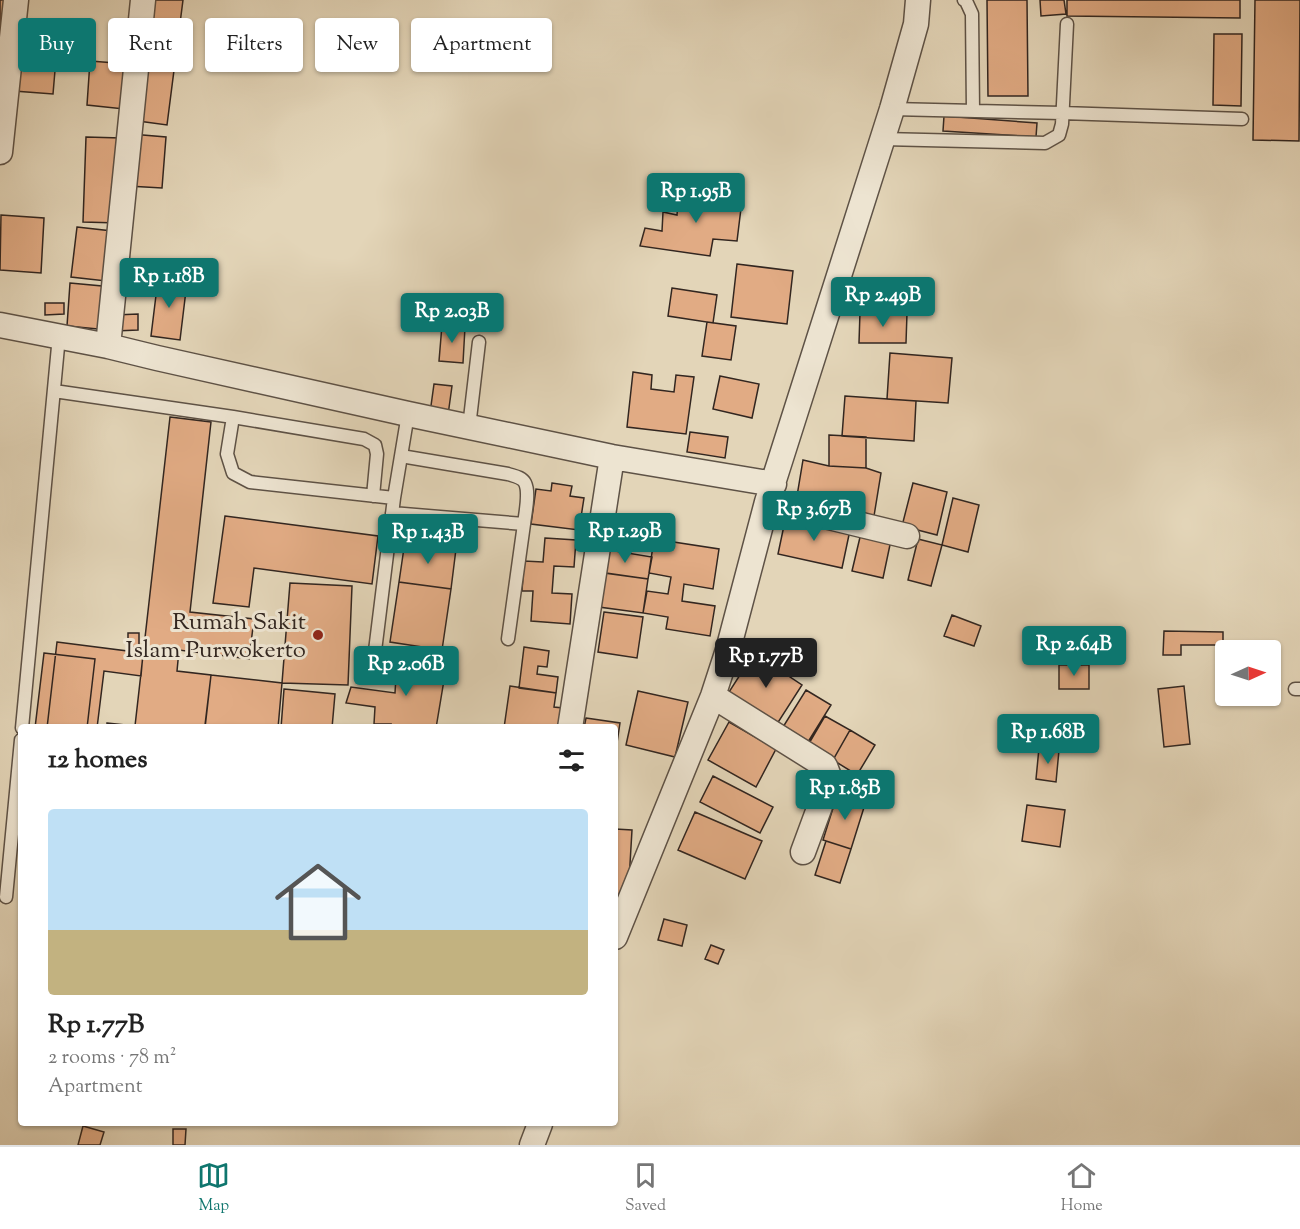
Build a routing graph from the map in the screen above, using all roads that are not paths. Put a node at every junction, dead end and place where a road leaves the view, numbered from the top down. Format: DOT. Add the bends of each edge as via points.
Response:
graph roads {
  1 [pos="16,0"];
  2 [pos="142,0"];
  3 [pos="918,0"];
  4 [pos="964,0"];
  5 [pos="1067,24"];
  6 [pos="892,109"];
  7 [pos="973,111"];
  8 [pos="1062,113"];
  9 [pos="1242,119"];
  10 [pos="883,139"];
  11 [pos="0,152"];
  12 [pos="0,325"];
  13 [pos="59,336"];
  14 [pos="479,342"];
  15 [pos="108,346"];
  16 [pos="54,391"];
  17 [pos="408,414"];
  18 [pos="233,417"];
  19 [pos="469,428"];
  20 [pos="401,456"];
  21 [pos="612,457"];
  22 [pos="770,493"];
  23 [pos="373,495"];
  24 [pos="394,498"];
  25 [pos="392,513"];
  26 [pos="524,524"];
  27 [pos="907,536"];
  28 [pos="508,639"];
  29 [pos="373,667"];
  30 [pos="713,696"];
  31 [pos="22,724"];
  32 [pos="571,724"];
  33 [pos="18,771"];
  34 [pos="803,852"];
  35 [pos="6,897"];
  36 [pos="618,929"];
  37 [pos="539,1126"];
  38 [pos="532,1145"];
  1 -- 11 [label="street"];
  2 -- 15 [label="street"];
  3 -- 6 [label="street" via="916,24"];
  4 -- 7 [label="lane" via="972,14"];
  5 -- 8 [label="lane"];
  6 -- 7 [label="lane"];
  6 -- 10 [label="street"];
  7 -- 8 [label="lane"];
  8 -- 9 [label="lane"];
  8 -- 10 [label="lane" via="1059,135 1045,143"];
  10 -- 22 [label="street"];
  12 -- 13 [label="street"];
  13 -- 15 [label="street"];
  13 -- 16 [label="lane"];
  14 -- 19 [label="lane"];
  15 -- 17 [label="street"];
  16 -- 18 [label="lane"];
  16 -- 31 [label="lane"];
  17 -- 19 [label="street"];
  17 -- 20 [label="lane"];
  18 -- 23 [label="lane" via="364,439 375,445"];
  18 -- 23 [label="lane" via="227,454 233,473 250,483"];
  19 -- 21 [label="street"];
  20 -- 24 [label="lane"];
  20 -- 26 [label="lane" via="518,477 525,482 527,491"];
  21 -- 22 [label="street"];
  21 -- 32 [label="street"];
  22 -- 27 [label="street"];
  22 -- 30 [label="street"];
  23 -- 24 [label="lane"];
  24 -- 25 [label="lane"];
  25 -- 26 [label="lane"];
  25 -- 29 [label="lane"];
  26 -- 28 [label="lane"];
  30 -- 34 [label="street" via="825,765 830,779"];
  30 -- 36 [label="street"];
  33 -- 35 [label="lane"];
  37 -- 38 [label="street"];
}
